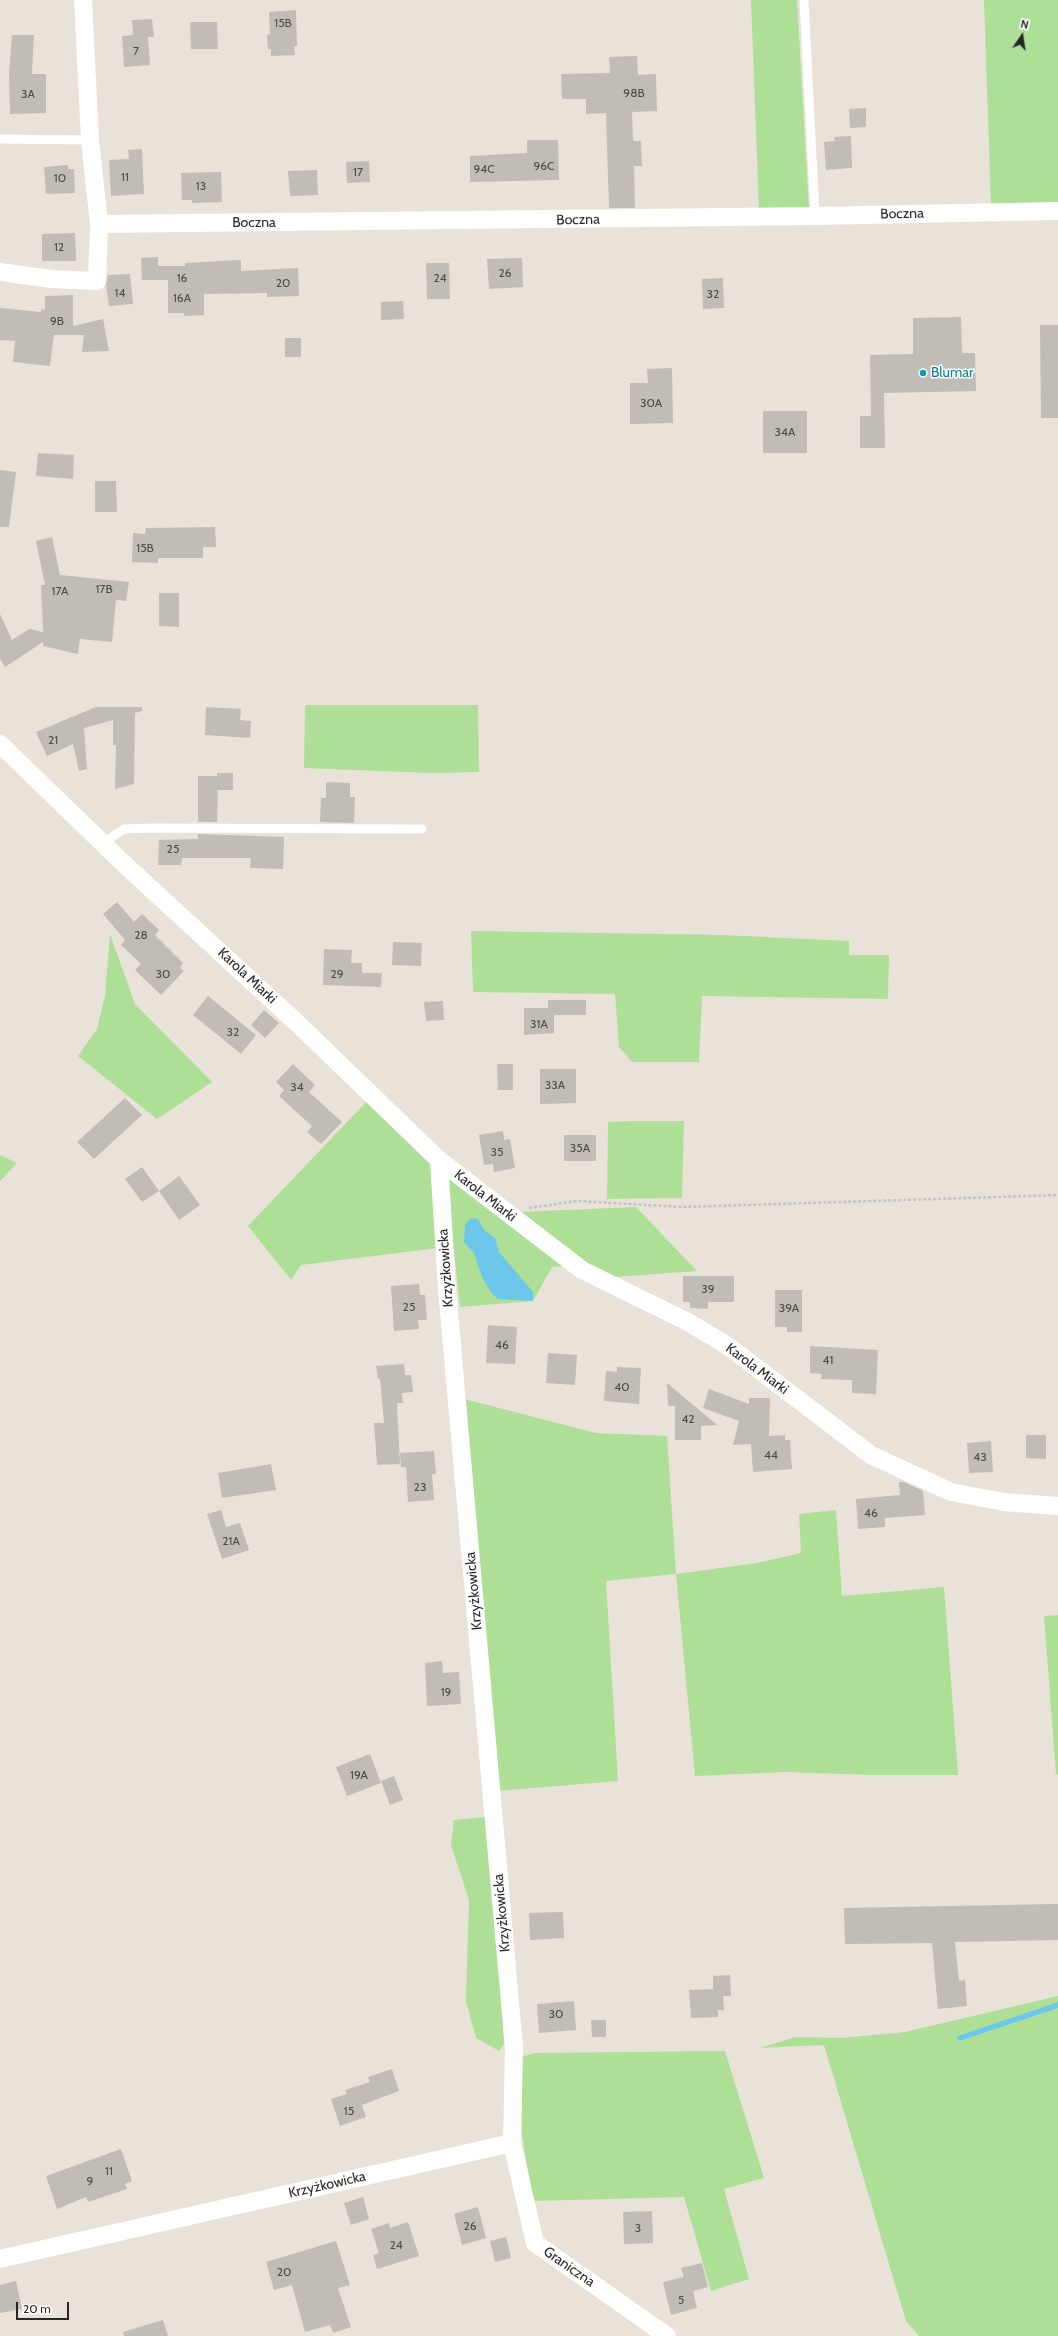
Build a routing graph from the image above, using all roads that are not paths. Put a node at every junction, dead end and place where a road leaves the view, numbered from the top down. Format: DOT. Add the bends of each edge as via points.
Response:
graph roads {
  1 [pos="83,0"];
  2 [pos="804,0"];
  3 [pos="0,139"];
  4 [pos="90,140"];
  5 [pos="1058,211"];
  6 [pos="815,216"];
  7 [pos="99,224"];
  8 [pos="0,272"];
  9 [pos="0,744"];
  10 [pos="422,829"];
  11 [pos="103,843"];
  12 [pos="438,1160"];
  13 [pos="1058,1506"];
  14 [pos="512,2143"];
  15 [pos="0,2259"];
  16 [pos="667,2336"];
  1 -- 4 [label="street"];
  2 -- 6 [label="lane"];
  3 -- 4 [label="lane"];
  4 -- 7 [label="street"];
  5 -- 6 [label="street, Boczna"];
  6 -- 7 [label="street, Boczna"];
  7 -- 8 [label="street" via="98,281 51,279"];
  9 -- 11 [label="street, Karola Miarki"];
  10 -- 11 [label="lane" via="152,828 124,830"];
  11 -- 12 [label="street, Karola Miarki" via="296,1022"];
  12 -- 13 [label="street, Karola Miarki" via="582,1270 688,1322 728,1346 871,1455 951,1492 1004,1502"];
  12 -- 14 [label="street, Krzyżkowicka" via="514,2048"];
  14 -- 15 [label="street, Krzyżkowicka"];
  14 -- 16 [label="street, Graniczna" via="535,2243"];
}
